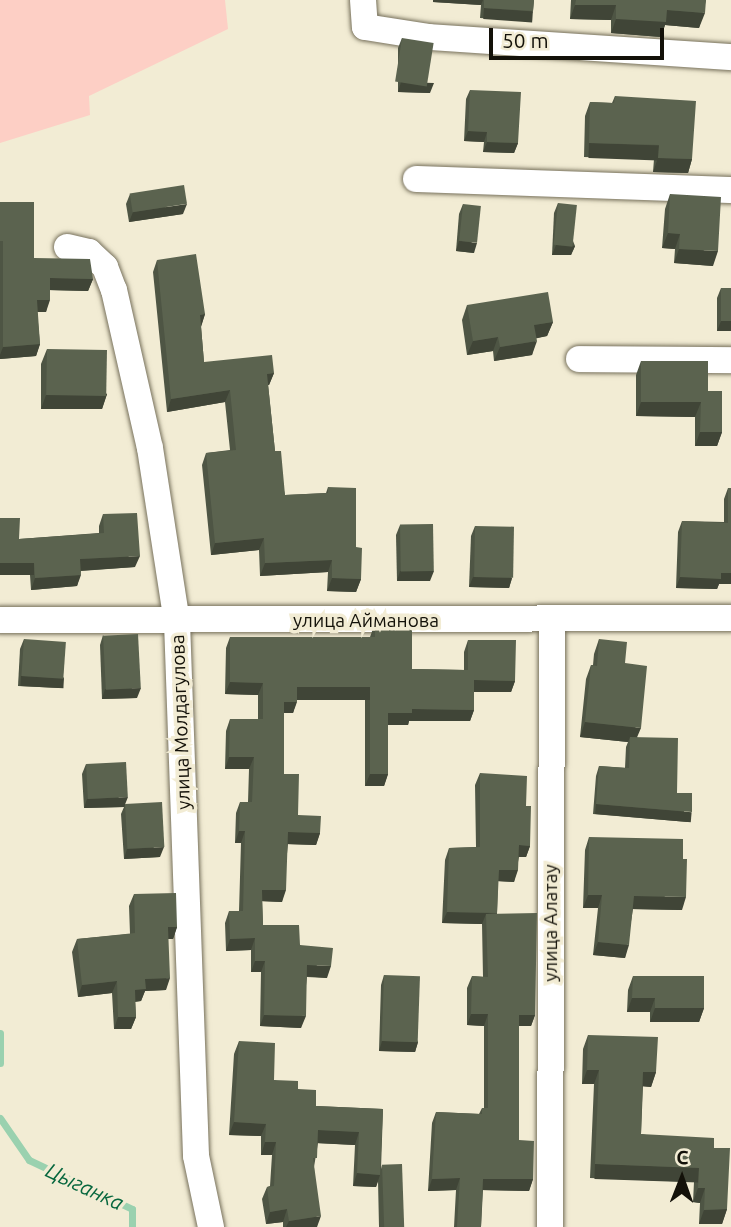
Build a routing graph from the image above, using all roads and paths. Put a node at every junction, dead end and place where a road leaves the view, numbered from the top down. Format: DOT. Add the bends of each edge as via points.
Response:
graph roads {
  1 [pos="363,0"];
  2 [pos="731,57"];
  3 [pos="416,179"];
  4 [pos="731,190"];
  5 [pos="68,247"];
  6 [pos="579,359"];
  7 [pos="731,360"];
  8 [pos="731,618"];
  9 [pos="0,620"];
  10 [pos="552,620"];
  11 [pos="177,622"];
  12 [pos="211,1227"];
  13 [pos="550,1227"];
  1 -- 2 [label="street" via="365,27 429,37"];
  3 -- 4 [label="street"];
  5 -- 11 [label="street, улица Молдагулова" via="89,252 105,267 114,290 150,447"];
  6 -- 7 [label="street"];
  8 -- 10 [label="street, улица Айманова"];
  9 -- 11 [label="street, улица Айманова"];
  10 -- 11 [label="street, улица Айманова"];
  10 -- 13 [label="street, улица Алатау"];
  11 -- 12 [label="street, улица Молдагулова" via="196,1156"];
}
